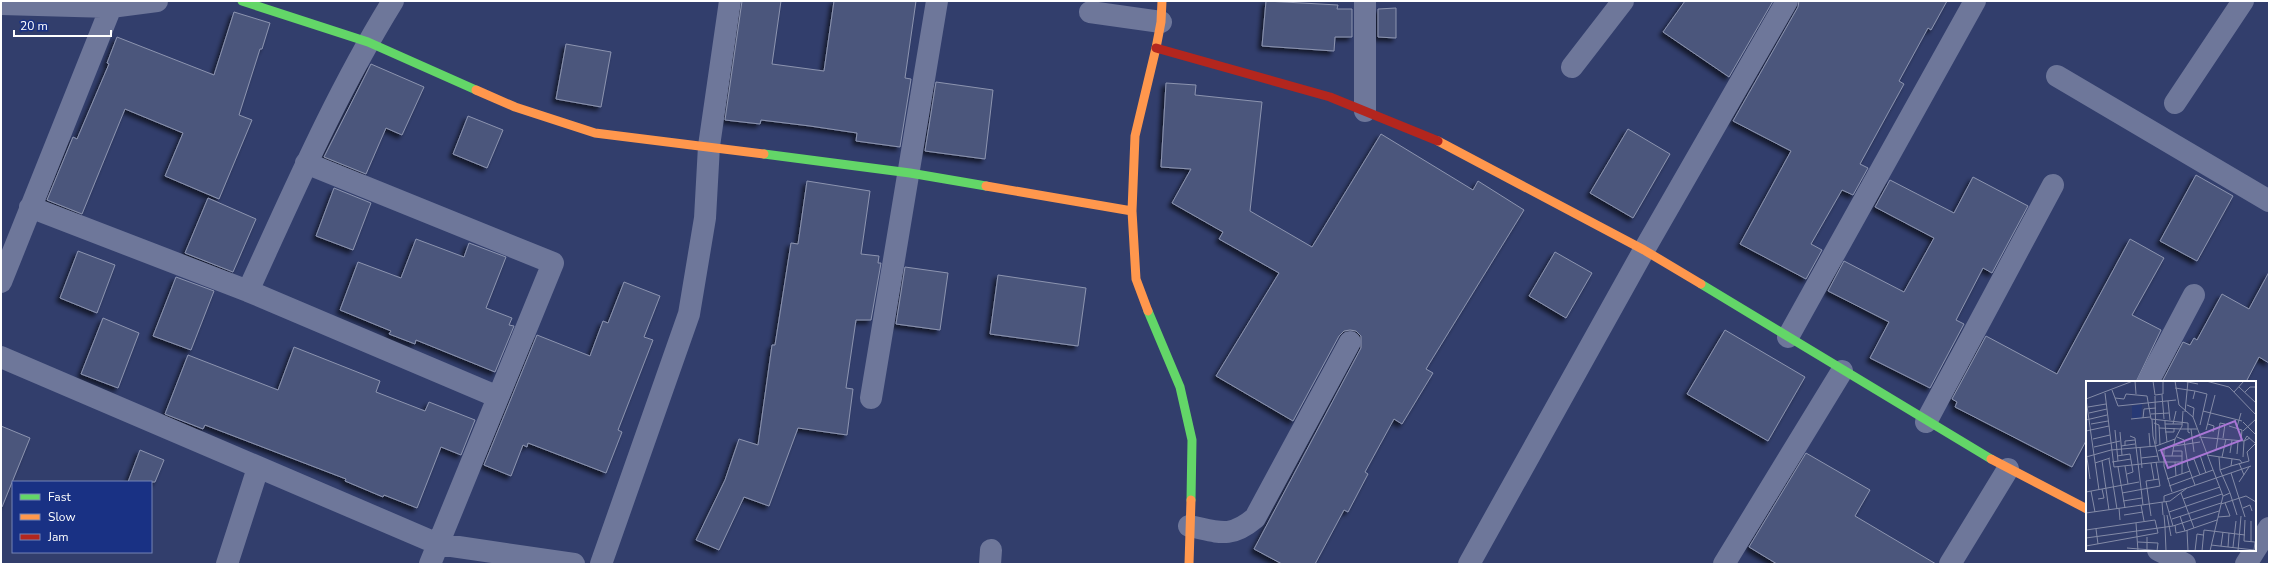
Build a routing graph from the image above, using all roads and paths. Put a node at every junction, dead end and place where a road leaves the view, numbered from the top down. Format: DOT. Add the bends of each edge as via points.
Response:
graph roads {
  1 [pos="157,1"];
  2 [pos="242,1"];
  3 [pos="394,1"];
  4 [pos="730,1"];
  5 [pos="937,1"];
  6 [pos="1365,1"];
  7 [pos="1623,1"];
  8 [pos="1787,1"];
  9 [pos="1975,1"];
  10 [pos="2243,1"];
  11 [pos="1,4"];
  12 [pos="111,7"];
  13 [pos="1090,12"];
  14 [pos="1162,12"];
  15 [pos="368,42"];
  16 [pos="1156,48"];
  17 [pos="1572,67"];
  18 [pos="2057,76"];
  19 [pos="2175,103"];
  20 [pos="1365,111"];
  21 [pos="709,146"];
  22 [pos="306,163"];
  23 [pos="910,173"];
  24 [pos="2053,185"];
  25 [pos="2269,201"];
  26 [pos="30,207"];
  27 [pos="1132,211"];
  28 [pos="1644,250"];
  29 [pos="1,282"];
  30 [pos="248,291"];
  31 [pos="2194,295"];
  32 [pos="1788,336"];
  33 [pos="1350,342"];
  34 [pos="1,356"];
  35 [pos="1842,371"];
  36 [pos="2149,381"];
  37 [pos="498,397"];
  38 [pos="872,398"];
  39 [pos="1926,422"];
  40 [pos="258,468"];
  41 [pos="2008,469"];
  42 [pos="2086,505"];
  43 [pos="1189,526"];
  44 [pos="2269,528"];
  45 [pos="438,544"];
  46 [pos="2256,548"];
  47 [pos="2254,551"];
  48 [pos="2160,556"];
  49 [pos="227,564"];
  50 [pos="430,564"];
  51 [pos="574,564"];
  52 [pos="601,564"];
  53 [pos="1189,564"];
  54 [pos="1469,564"];
  55 [pos="1724,564"];
  56 [pos="1950,564"];
  57 [pos="2185,564"];
  58 [pos="2246,564"];
  1 -- 12 [label="street"];
  2 -- 15 [label="street"];
  3 -- 15 [label="street"];
  4 -- 21 [label="street"];
  5 -- 23 [label="street"];
  6 -- 20 [label="street"];
  7 -- 17 [label="street"];
  8 -- 28 [label="street"];
  9 -- 32 [label="street"];
  10 -- 19 [label="street"];
  11 -- 12 [label="street"];
  12 -- 26 [label="street"];
  13 -- 14 [label="street"];
  14 -- 16 [label="street"];
  15 -- 21 [label="street" via="515,107 595,133"];
  15 -- 22 [label="street"];
  16 -- 20 [label="street" via="1330,97"];
  16 -- 27 [label="street" via="1135,136"];
  18 -- 25 [label="street"];
  20 -- 28 [label="street" via="1434,139"];
  21 -- 23 [label="street"];
  21 -- 52 [label="street" via="705,218 689,314"];
  22 -- 30 [label="street"];
  22 -- 37 [label="street" via="553,263"];
  23 -- 27 [label="street"];
  23 -- 38 [label="street"];
  24 -- 39 [label="street"];
  26 -- 29 [label="street"];
  26 -- 30 [label="street"];
  27 -- 43 [label="street" via="1136,279 1180,388 1192,440"];
  28 -- 32 [label="street"];
  28 -- 54 [label="street"];
  30 -- 37 [label="street"];
  31 -- 36 [label="street"];
  32 -- 35 [label="street"];
  33 -- 43 [label="street" via="1255,518 1241,530 1223,533"];
  34 -- 40 [label="street"];
  35 -- 39 [label="street"];
  35 -- 55 [label="street"];
  37 -- 45 [label="street"];
  39 -- 41 [label="street"];
  40 -- 45 [label="street"];
  40 -- 49 [label="street"];
  41 -- 42 [label="street"];
  41 -- 56 [label="street"];
  43 -- 53 [label="street"];
  44 -- 46 [label="street"];
  45 -- 50 [label="street"];
  45 -- 51 [label="street"];
  47 -- 58 [label="street"];
  48 -- 57 [label="street"];
}
